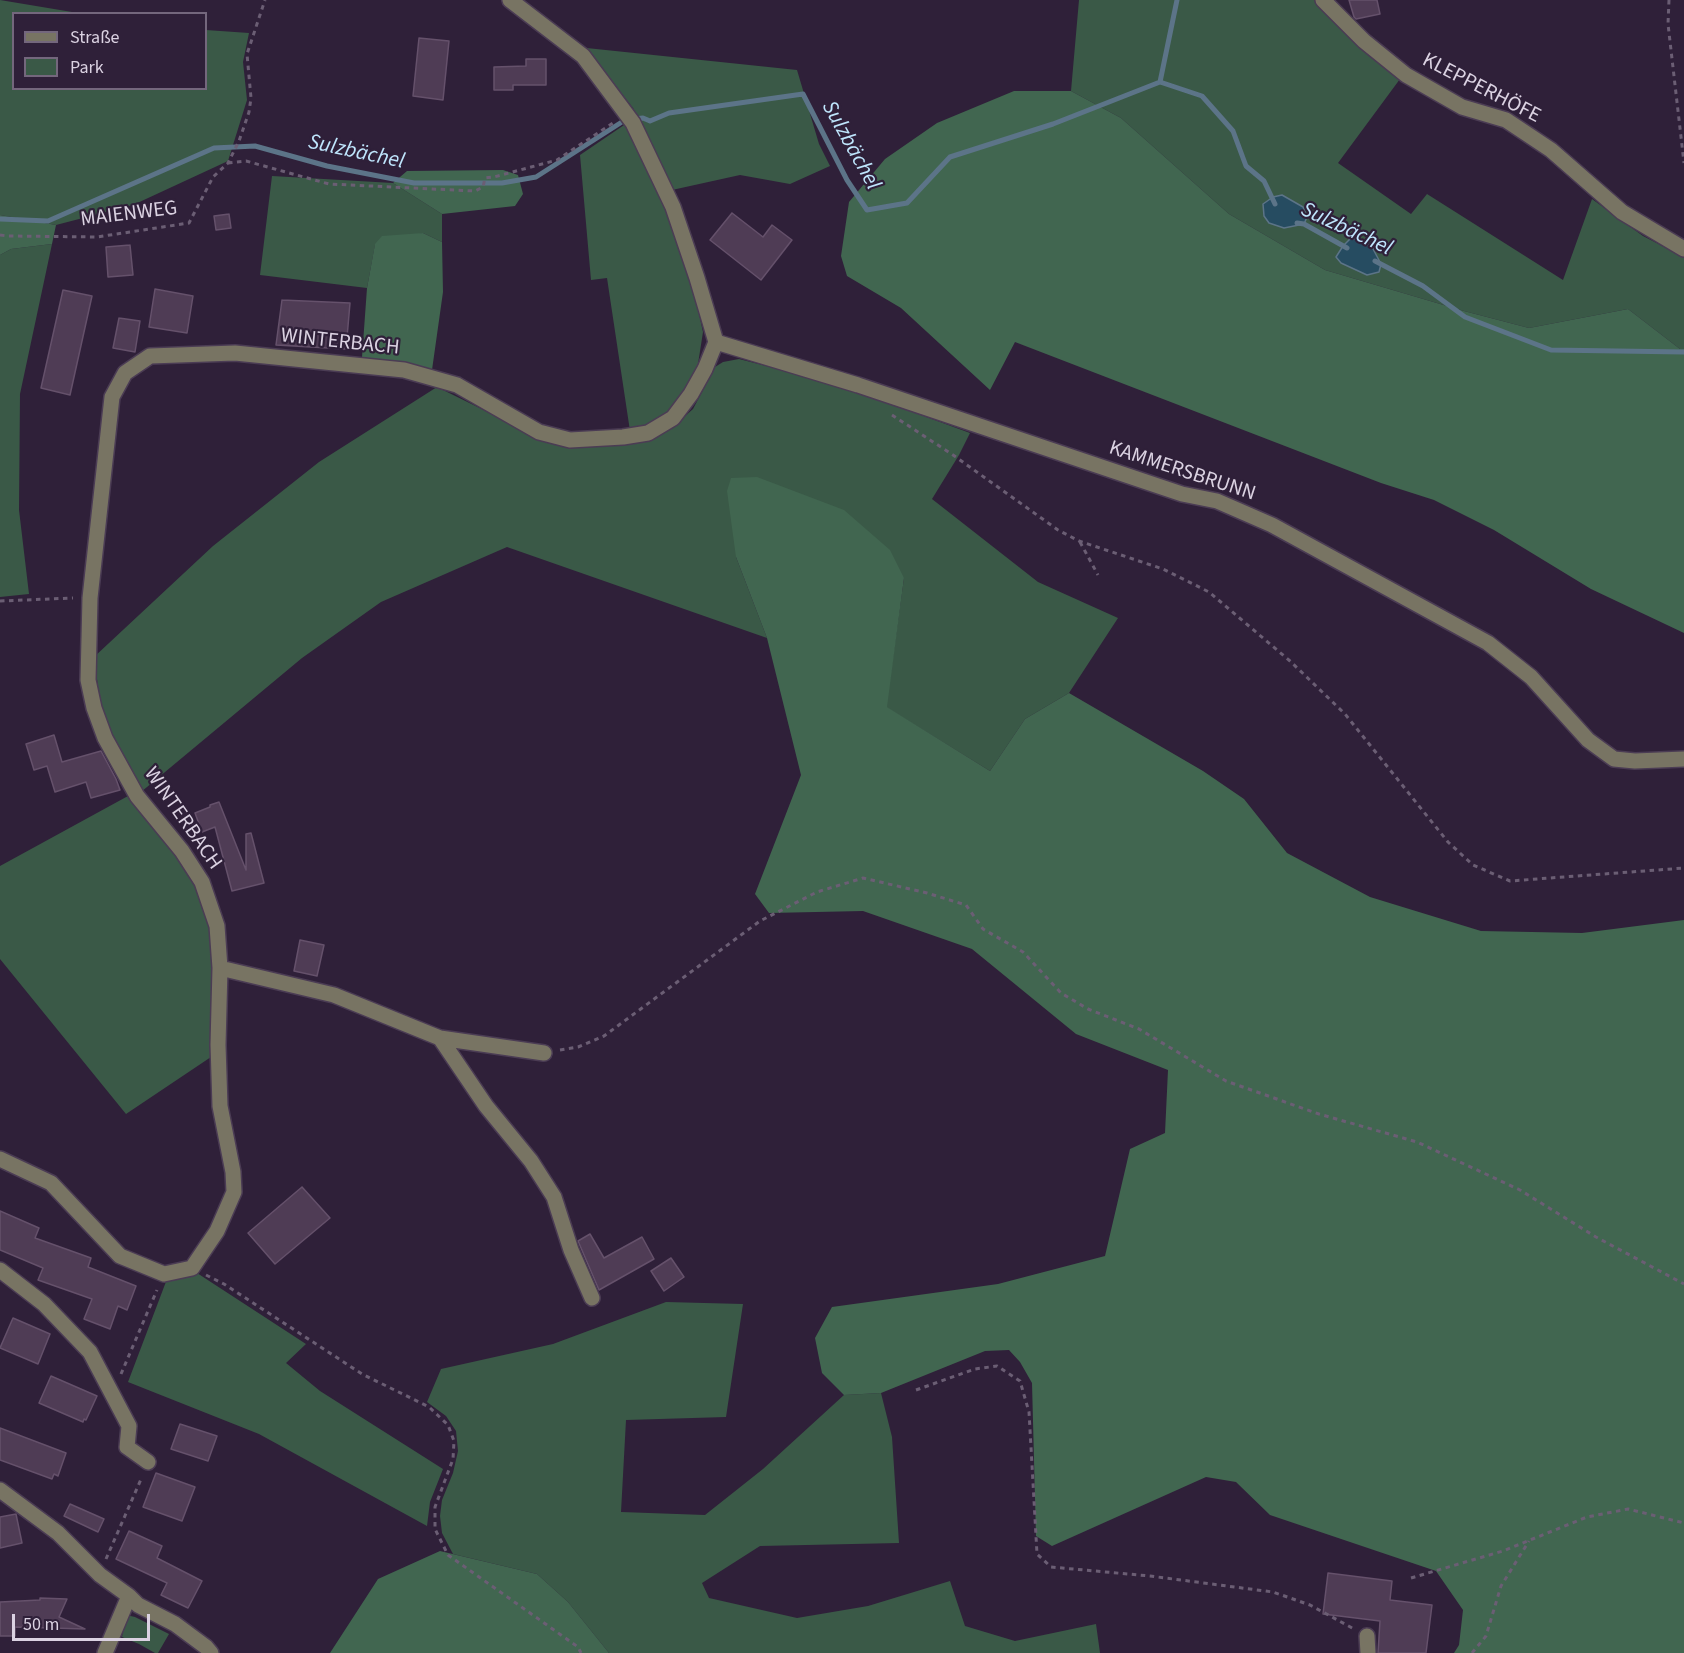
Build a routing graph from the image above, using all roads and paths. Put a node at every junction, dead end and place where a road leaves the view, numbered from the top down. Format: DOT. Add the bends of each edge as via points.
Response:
graph roads {
  1 [pos="265,0"];
  2 [pos="510,0"];
  3 [pos="1323,0"];
  4 [pos="1669,0"];
  5 [pos="629,117"];
  6 [pos="228,163"];
  7 [pos="1684,163"];
  8 [pos="0,235"];
  9 [pos="1684,249"];
  10 [pos="716,342"];
  11 [pos="888,413"];
  12 [pos="1079,541"];
  13 [pos="1098,575"];
  14 [pos="90,598"];
  15 [pos="0,601"];
  16 [pos="1684,759"];
  17 [pos="1684,868"];
  18 [pos="220,968"];
  19 [pos="440,1038"];
  20 [pos="544,1053"];
  21 [pos="0,1159"];
  22 [pos="192,1268"];
  23 [pos="0,1270"];
  24 [pos="164,1274"];
  25 [pos="1684,1284"];
  26 [pos="592,1298"];
  27 [pos="916,1390"];
  28 [pos="112,1394"];
  29 [pos="148,1462"];
  30 [pos="0,1490"];
  31 [pos="1684,1523"];
  32 [pos="1529,1541"];
  33 [pos="100,1575"];
  34 [pos="1411,1578"];
  35 [pos="129,1596"];
  36 [pos="1367,1636"];
  37 [pos="105,1653"];
  38 [pos="211,1653"];
  39 [pos="581,1653"];
  40 [pos="1368,1653"];
  41 [pos="1472,1653"];
  1 -- 6 [label="path, MAIENWEG" via="247,54 249,112"];
  2 -- 5 [label="street" via="583,57"];
  3 -- 9 [label="street, KLEPPERHÖFE" via="1406,75 1462,106 1506,120 1551,150 1622,212"];
  4 -- 7 [label="path" via="1668,24"];
  5 -- 6 [label="path" via="557,160 485,178 483,187 475,191 329,184 246,161"];
  5 -- 10 [label="street" via="673,207"];
  6 -- 8 [label="path, MAIENWEG" via="213,177 189,223 97,237"];
  10 -- 14 [label="street, WINTERBACH" via="691,394 672,418 648,433 570,440 539,432 457,385 404,370 235,353 150,356 126,373 112,397"];
  10 -- 16 [label="street, KAMMERSBRUNN" via="858,385 1182,494 1217,501 1272,525 1488,643 1531,677 1588,741 1614,759"];
  11 -- 12 [label="path"];
  12 -- 13 [label="path"];
  12 -- 17 [label="path" via="1163,569 1209,592 1345,714 1448,842 1473,865 1510,881"];
  14 -- 15 [label="path"];
  14 -- 18 [label="street, WINTERBACH" via="88,680 94,708 105,738 137,796 202,882 217,926"];
  18 -- 19 [label="street" via="334,995"];
  18 -- 22 [label="street, WINTERBACH" via="220,1106 234,1192 217,1231"];
  19 -- 20 [label="street"];
  19 -- 26 [label="street" via="554,1197"];
  20 -- 25 [label="path" via="578,1047 604,1036 760,921 817,892 863,878 966,905 983,929 1023,952 1061,993 1088,1009 1139,1029 1226,1081 1319,1114 1417,1142 1520,1190"];
  21 -- 24 [label="street" via="51,1183 120,1256"];
  22 -- 24 [label="street"];
  22 -- 39 [label="path" via="224,1284 362,1374 429,1407 448,1425 454,1441 453,1459 435,1507 435,1529 448,1554 578,1647"];
  23 -- 28 [label="street" via="44,1304 90,1352"];
  24 -- 28 [label="path"];
  27 -- 36 [label="path" via="975,1369 997,1366 1020,1381 1029,1412 1037,1554 1050,1567 1273,1592 1310,1605"];
  28 -- 29 [label="street" via="129,1426 127,1447"];
  29 -- 33 [label="path"];
  30 -- 33 [label="street" via="58,1533"];
  31 -- 32 [label="path" via="1628,1509 1587,1517"];
  32 -- 34 [label="path"];
  32 -- 41 [label="path" via="1501,1586 1486,1636"];
  33 -- 35 [label="street"];
  35 -- 37 [label="street"];
  35 -- 38 [label="street" via="138,1605 175,1624"];
  36 -- 40 [label="street"];
}
